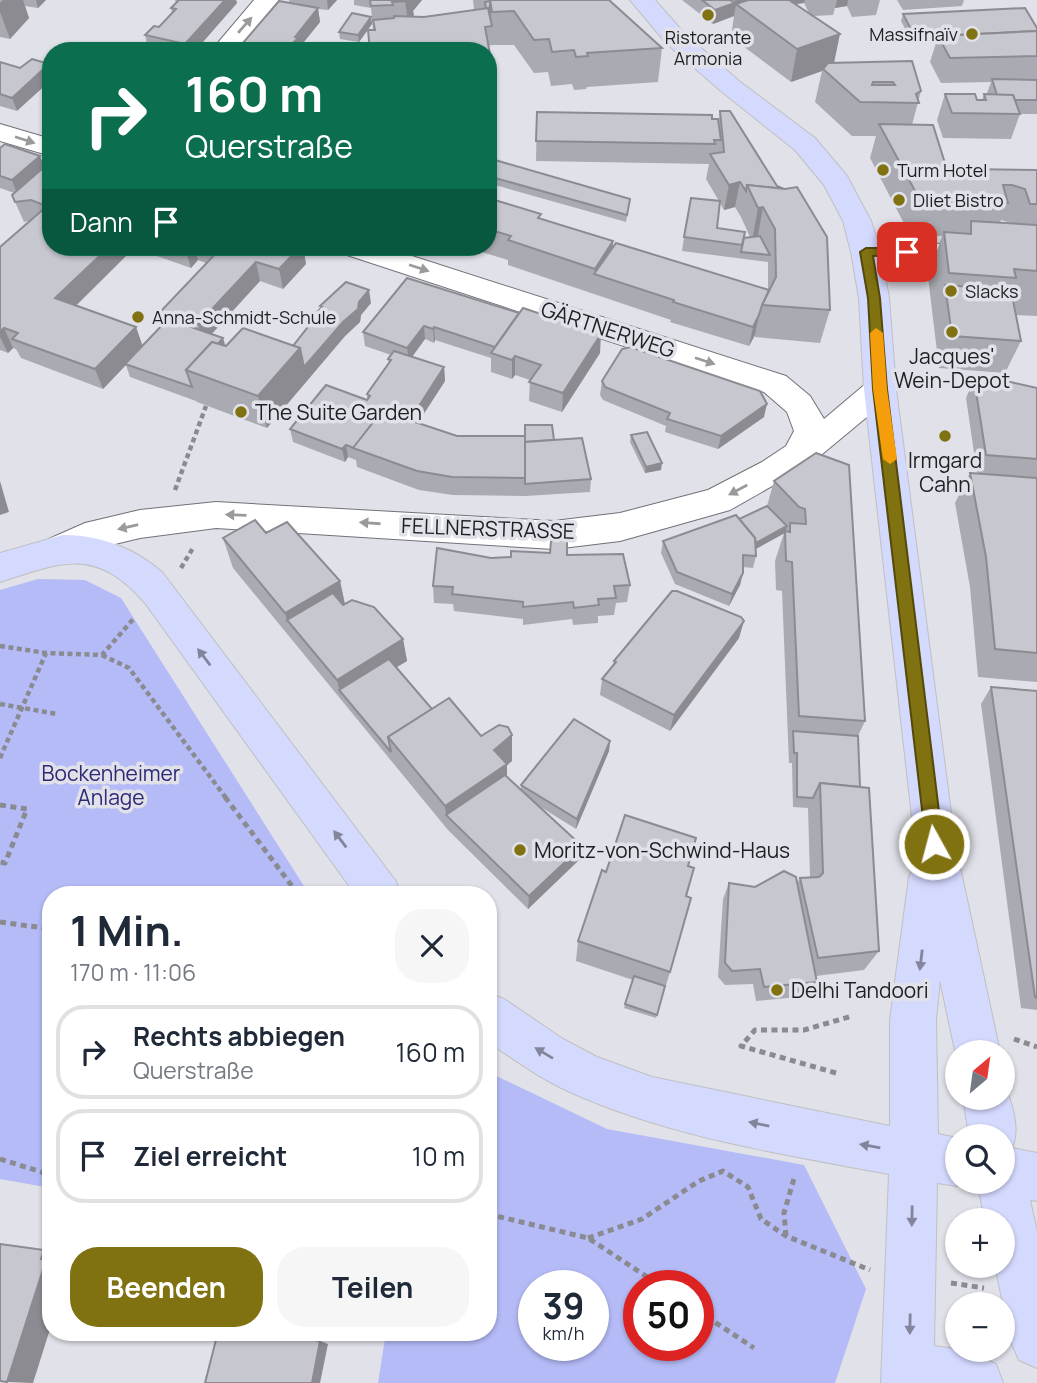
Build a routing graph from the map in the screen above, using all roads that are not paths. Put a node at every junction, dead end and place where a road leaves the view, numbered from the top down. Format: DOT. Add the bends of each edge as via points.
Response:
graph roads {
  1 [pos="267,0"];
  2 [pos="642,0"];
  3 [pos="231,42"];
  4 [pos="0,132"];
  5 [pos="42,145"];
  6 [pos="866,252"];
  7 [pos="1037,255"];
  8 [pos="382,256"];
  9 [pos="880,389"];
  10 [pos="797,456"];
  11 [pos="62,549"];
  12 [pos="0,568"];
  13 [pos="934,844"];
  14 [pos="374,886"];
  15 [pos="497,1021"];
  16 [pos="991,1040"];
  17 [pos="936,1158"];
  18 [pos="1015,1172"];
  19 [pos="1037,1177"];
  20 [pos="1004,1194"];
  21 [pos="1037,1342"];
  22 [pos="908,1377"];
  23 [pos="976,1383"];
  3 -- 1 [label="street, one-way"];
  2 -- 6 [label="main road" via="694,55 804,144 837,182 857,221"];
  4 -- 5 [label="street, one-way"];
  6 -- 7 [label="street"];
  6 -- 9 [label="main road"];
  8 -- 10 [label="street, GÄRTNERWEG, one-way" via="775,384 806,413 811,431"];
  9 -- 10 [label="street, FELLNERSTRASSE"];
  9 -- 13 [label="main road"];
  10 -- 11 [label="street, FELLNERSTRASSE, one-way" via="707,504 620,527 554,534 230,515 164,520 85,537"];
  11 -- 12 [label="main road"];
  14 -- 11 [label="main road, one-way" via="151,584 138,570 104,554"];
  13 -- 16 [label="main road"];
  13 -- 17 [label="main road, one-way" via="914,1020"];
  17 -- 15 [label="main road, one-way" via="652,1101 575,1070"];
  17 -- 22 [label="main road, one-way"];
  18 -- 19 [label="main road"];
  20 -- 21 [label="main road"];
  22 -- 23 [label="main road" via="956,1375"];
}
